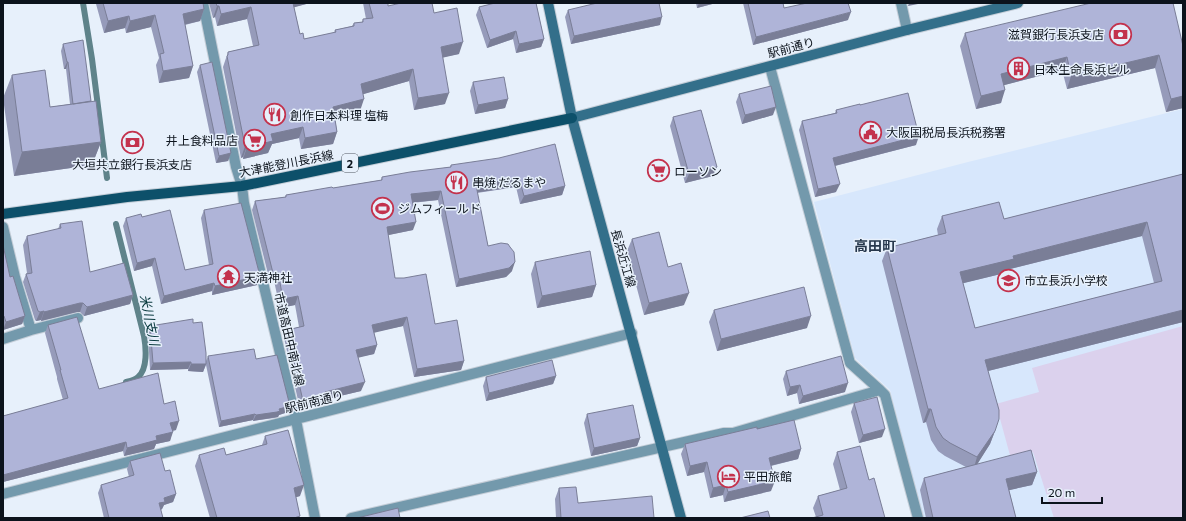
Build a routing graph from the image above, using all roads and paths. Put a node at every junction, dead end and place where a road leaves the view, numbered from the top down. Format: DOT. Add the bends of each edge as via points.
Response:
graph roads {
  1 [pos="203,3"];
  2 [pos="548,3"];
  3 [pos="901,3"];
  4 [pos="1018,3"];
  5 [pos="907,30"];
  6 [pos="770,67"];
  7 [pos="572,118"];
  8 [pos="242,186"];
  9 [pos="3,214"];
  10 [pos="3,227"];
  11 [pos="78,318"];
  12 [pos="32,330"];
  13 [pos="632,333"];
  14 [pos="3,338"];
  15 [pos="880,390"];
  16 [pos="296,420"];
  17 [pos="662,447"];
  18 [pos="3,494"];
  19 [pos="315,518"];
  20 [pos="351,518"];
  21 [pos="681,518"];
  22 [pos="918,518"];
  1 -- 8 [label="street, 市道高田中南北線"];
  2 -- 7 [label="main road, 長浜近江線"];
  3 -- 5 [label="street"];
  4 -- 5 [label="main road, 駅前通り"];
  5 -- 6 [label="main road, 駅前通り"];
  6 -- 7 [label="main road, 駅前通り"];
  6 -- 15 [label="street" via="850,363"];
  7 -- 8 [label="main road, 大津能登川長浜線 / 2"];
  7 -- 13 [label="main road, 長浜近江線"];
  8 -- 9 [label="main road, 大津能登川長浜線 / 2" via="127,197"];
  8 -- 16 [label="street, 市道高田中南北線"];
  10 -- 12 [label="street"];
  11 -- 12 [label="street"];
  12 -- 14 [label="street"];
  13 -- 16 [label="street, 駅前南通り"];
  13 -- 17 [label="main road, 長浜近江線"];
  15 -- 17 [label="street" via="733,433"];
  15 -- 22 [label="street" via="885,395"];
  16 -- 18 [label="street, 駅前南通り"];
  16 -- 19 [label="street, 市道高田中南北線"];
  17 -- 20 [label="street"];
  17 -- 21 [label="main road, 長浜近江線"];
}
